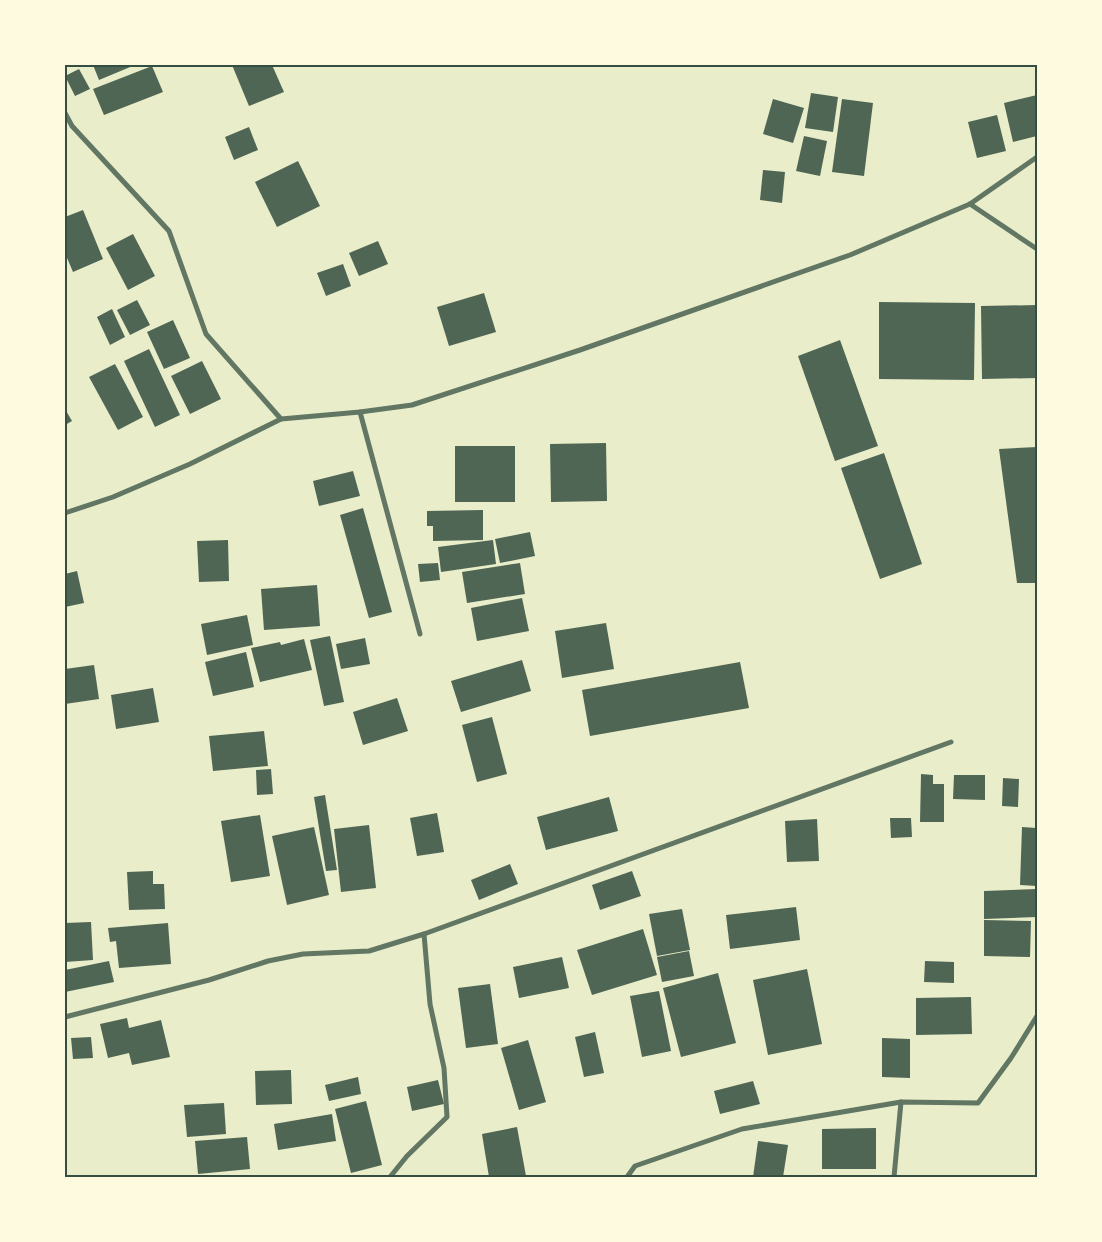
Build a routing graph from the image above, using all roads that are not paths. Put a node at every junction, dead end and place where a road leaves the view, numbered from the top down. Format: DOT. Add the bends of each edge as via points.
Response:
graph roads {
  1 [pos="65,113"];
  2 [pos="1037,157"];
  3 [pos="970,204"];
  4 [pos="1037,248"];
  5 [pos="360,412"];
  6 [pos="281,419"];
  7 [pos="65,513"];
  8 [pos="420,634"];
  9 [pos="950,742"];
  10 [pos="424,934"];
  11 [pos="1037,1016"];
  12 [pos="65,1017"];
  13 [pos="901,1102"];
  14 [pos="390,1177"];
  15 [pos="627,1177"];
  16 [pos="894,1177"];
  1 -- 6 [label="street" via="72,126 169,231 206,334"];
  2 -- 3 [label="street"];
  3 -- 4 [label="street"];
  3 -- 5 [label="street" via="850,255 580,350 412,405"];
  5 -- 6 [label="street"];
  5 -- 8 [label="street"];
  6 -- 7 [label="street" via="190,464 113,497"];
  9 -- 10 [label="street"];
  10 -- 12 [label="street" via="369,951 303,954 268,961 209,980"];
  10 -- 14 [label="street" via="430,1004 444,1068 447,1118"];
  11 -- 13 [label="street" via="978,1104"];
  13 -- 15 [label="street" via="742,1129 635,1166"];
  13 -- 16 [label="street"];
}
